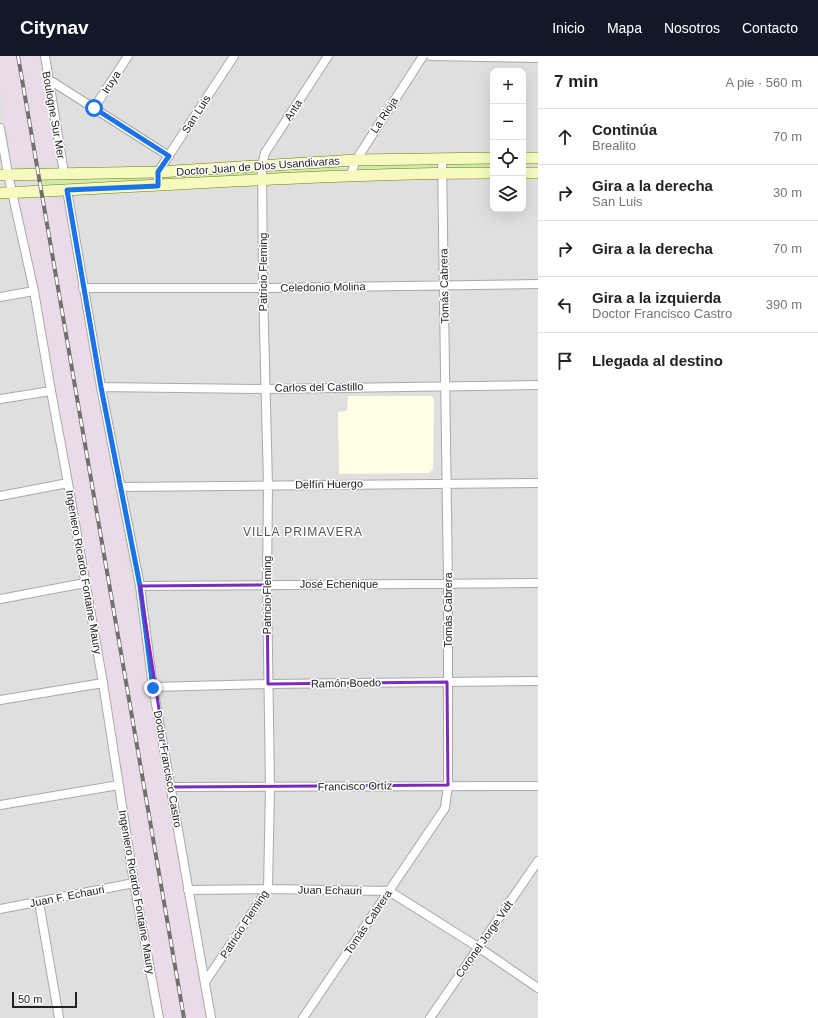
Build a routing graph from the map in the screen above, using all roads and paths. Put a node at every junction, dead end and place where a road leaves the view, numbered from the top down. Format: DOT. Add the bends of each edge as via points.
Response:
graph roads {
  1 [pos="45,56"];
  2 [pos="128,56"];
  3 [pos="234,56"];
  4 [pos="328,56"];
  5 [pos="422,56"];
  6 [pos="432,56"];
  7 [pos="538,58"];
  8 [pos="48,79"];
  9 [pos="94,108"];
  10 [pos="0,128"];
  11 [pos="169,156"];
  12 [pos="442,158"];
  13 [pos="490,158"];
  14 [pos="526,158"];
  15 [pos="538,158"];
  16 [pos="356,160"];
  17 [pos="262,165"];
  18 [pos="158,172"];
  19 [pos="64,173"];
  20 [pos="443,173"];
  21 [pos="490,173"];
  22 [pos="526,173"];
  23 [pos="538,173"];
  24 [pos="4,174"];
  25 [pos="350,177"];
  26 [pos="263,180"];
  27 [pos="158,186"];
  28 [pos="67,190"];
  29 [pos="13,192"];
  30 [pos="0,193"];
  31 [pos="538,284"];
  32 [pos="444,285"];
  33 [pos="83,288"];
  34 [pos="263,288"];
  35 [pos="34,291"];
  36 [pos="0,297"];
  37 [pos="538,384"];
  38 [pos="445,385"];
  39 [pos="101,387"];
  40 [pos="265,388"];
  41 [pos="50,391"];
  42 [pos="0,399"];
  43 [pos="446,483"];
  44 [pos="538,483"];
  45 [pos="68,484"];
  46 [pos="268,485"];
  47 [pos="120,487"];
  48 [pos="0,496"];
  49 [pos="85,583"];
  50 [pos="538,583"];
  51 [pos="448,584"];
  52 [pos="267,585"];
  53 [pos="140,586"];
  54 [pos="0,599"];
  55 [pos="538,681"];
  56 [pos="447,682"];
  57 [pos="103,683"];
  58 [pos="268,684"];
  59 [pos="153,688"];
  60 [pos="0,700"];
  61 [pos="119,785"];
  62 [pos="448,785"];
  63 [pos="538,786"];
  64 [pos="171,787"];
  65 [pos="270,787"];
  66 [pos="0,805"];
  67 [pos="537,866"];
  68 [pos="134,884"];
  69 [pos="268,889"];
  70 [pos="188,890"];
  71 [pos="389,891"];
  72 [pos="39,902"];
  73 [pos="0,909"];
  74 [pos="478,947"];
  75 [pos="205,982"];
  76 [pos="538,988"];
  77 [pos="59,1018"];
  78 [pos="159,1018"];
  79 [pos="211,1018"];
  80 [pos="303,1018"];
  81 [pos="430,1018"];
  1 -- 8 [label="street, Boulogne Sur Mer"];
  2 -- 9 [label="street, Iruya"];
  3 -- 11 [label="street, San Luis"];
  4 -- 17 [label="street, Anta" via="265,153"];
  5 -- 16 [label="street, La Rioja"];
  6 -- 7 [label="street"];
  8 -- 9 [label="street"];
  8 -- 19 [label="street, Boulogne Sur Mer"];
  9 -- 11 [label="street"];
  10 -- 24 [label="street, Ingeniero Ricardo Fontaine Maury"];
  11 -- 18 [label="street, San Luis"];
  12 -- 13 [label="main road, Doctor Juan de Dios Usandivaras"];
  12 -- 16 [label="main road, Doctor Juan de Dios Usandivaras"];
  12 -- 20 [label="street, Tomás Cabrera"];
  14 -- 15 [label="main road"];
  16 -- 17 [label="main road, Doctor Juan de Dios Usandivaras"];
  16 -- 25 [label="street, La Rioja"];
  17 -- 18 [label="main road, Doctor Juan de Dios Usandivaras"];
  17 -- 26 [label="street, Patricio Fleming"];
  18 -- 19 [label="main road, Doctor Juan de Dios Usandivaras"];
  18 -- 27 [label="street"];
  19 -- 24 [label="main road, Doctor Juan de Dios Usandivaras"];
  20 -- 21 [label="main road, Doctor Juan de Dios Usandivaras"];
  20 -- 25 [label="main road, Doctor Juan de Dios Usandivaras"];
  20 -- 32 [label="street, Tomás Cabrera"];
  22 -- 23 [label="main road"];
  24 -- 29 [label="street, Ingeniero Ricardo Fontaine Maury"];
  25 -- 26 [label="main road, Doctor Juan de Dios Usandivaras"];
  26 -- 27 [label="main road, Doctor Juan de Dios Usandivaras"];
  26 -- 34 [label="street, Patricio Fleming"];
  27 -- 28 [label="main road, Doctor Juan de Dios Usandivaras"];
  28 -- 29 [label="main road, Doctor Juan de Dios Usandivaras"];
  28 -- 33 [label="street, Doctor Francisco Castro"];
  29 -- 30 [label="main road, Doctor Juan de Dios Usandivaras"];
  29 -- 35 [label="street, Ingeniero Ricardo Fontaine Maury"];
  31 -- 32 [label="street, Celedonio Molina"];
  32 -- 34 [label="street, Celedonio Molina"];
  32 -- 38 [label="street, Tomás Cabrera"];
  33 -- 34 [label="street, Celedonio Molina"];
  33 -- 39 [label="street, Doctor Francisco Castro"];
  34 -- 40 [label="street, Patricio Fleming"];
  35 -- 36 [label="street"];
  35 -- 41 [label="street, Ingeniero Ricardo Fontaine Maury"];
  37 -- 38 [label="street, Carlos del Castillo"];
  38 -- 40 [label="street, Carlos del Castillo"];
  38 -- 43 [label="street, Tomás Cabrera"];
  39 -- 40 [label="street, Carlos del Castillo"];
  39 -- 47 [label="street, Doctor Francisco Castro"];
  40 -- 46 [label="street, Patricio Fleming"];
  41 -- 42 [label="street"];
  41 -- 45 [label="street, Ingeniero Ricardo Fontaine Maury"];
  43 -- 44 [label="street, Delfín Huergo"];
  43 -- 46 [label="street, Delfín Huergo"];
  43 -- 51 [label="street, Tomás Cabrera"];
  45 -- 48 [label="street"];
  45 -- 49 [label="street, Ingeniero Ricardo Fontaine Maury"];
  46 -- 47 [label="street, Delfín Huergo"];
  46 -- 52 [label="street, Patricio Fleming"];
  47 -- 53 [label="street, Doctor Francisco Castro"];
  49 -- 54 [label="street"];
  49 -- 57 [label="street, Ingeniero Ricardo Fontaine Maury"];
  50 -- 51 [label="street, José Echenique"];
  51 -- 52 [label="street, José Echenique"];
  51 -- 56 [label="street, Tomás Cabrera"];
  52 -- 53 [label="street, José Echenique"];
  52 -- 58 [label="street, Patricio Fleming"];
  53 -- 59 [label="street, Doctor Francisco Castro"];
  55 -- 56 [label="street, Ramón Boedo"];
  56 -- 58 [label="street, Ramón Boedo"];
  56 -- 62 [label="street, Tomás Cabrera"];
  57 -- 60 [label="street"];
  57 -- 61 [label="street, Ingeniero Ricardo Fontaine Maury"];
  58 -- 59 [label="street, Ramón Boedo"];
  58 -- 65 [label="street, Patricio Fleming"];
  59 -- 64 [label="street, Doctor Francisco Castro"];
  61 -- 66 [label="street"];
  61 -- 68 [label="street, Ingeniero Ricardo Fontaine Maury"];
  62 -- 63 [label="street, Francisco Ortíz"];
  62 -- 65 [label="street, Francisco Ortíz"];
  62 -- 71 [label="street, Tomás Cabrera" via="445,808"];
  64 -- 65 [label="street, Francisco Ortíz"];
  64 -- 70 [label="street, Doctor Francisco Castro"];
  65 -- 69 [label="street, Patricio Fleming"];
  67 -- 74 [label="street, Coronel Jorge Vidt"];
  68 -- 72 [label="street, Juan F. Echauri"];
  68 -- 78 [label="street, Ingeniero Ricardo Fontaine Maury"];
  69 -- 70 [label="street, Juan Echauri"];
  69 -- 71 [label="street, Juan Echauri"];
  69 -- 75 [label="street, Patricio Fleming"];
  70 -- 75 [label="street, Doctor Francisco Castro"];
  71 -- 74 [label="street"];
  71 -- 80 [label="street, Tomás Cabrera"];
  72 -- 73 [label="street, Juan F. Echauri"];
  72 -- 77 [label="street"];
  74 -- 76 [label="street"];
  74 -- 81 [label="street, Coronel Jorge Vidt"];
  75 -- 79 [label="street, Doctor Francisco Castro"];
}
